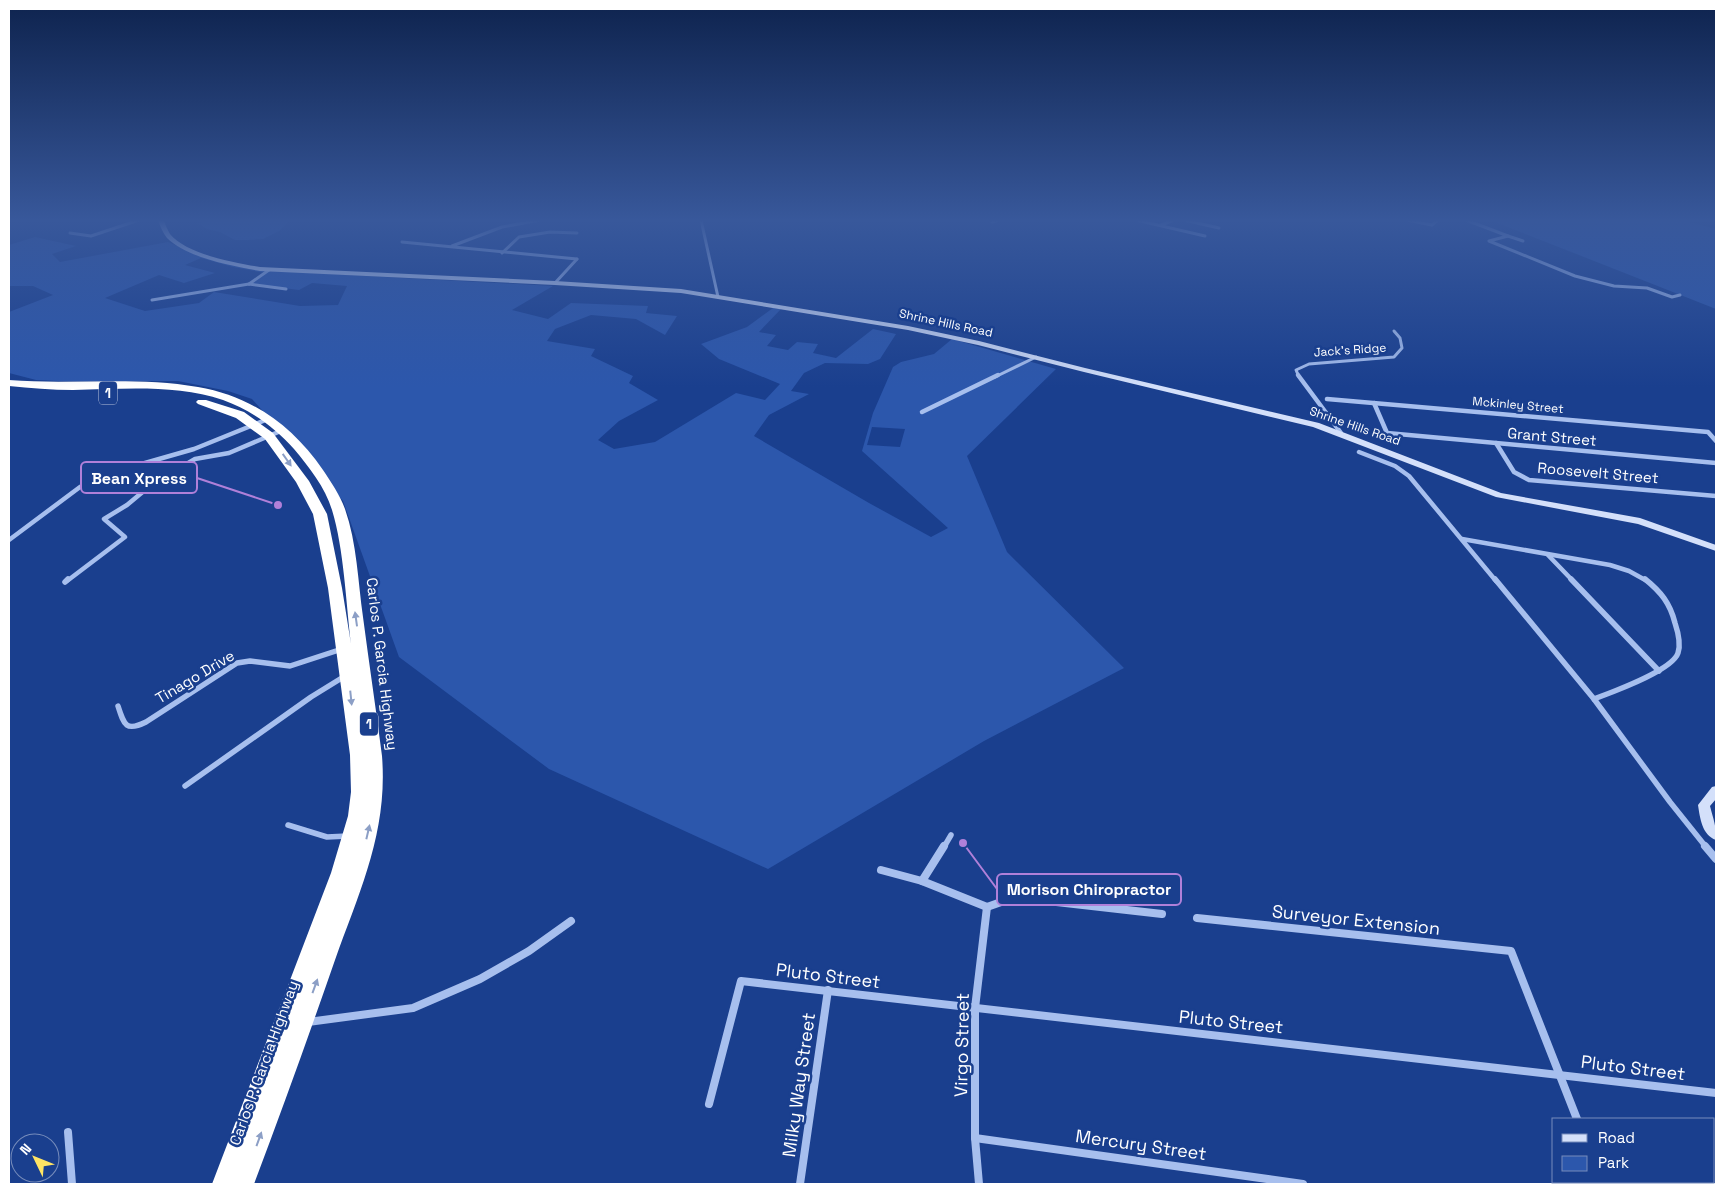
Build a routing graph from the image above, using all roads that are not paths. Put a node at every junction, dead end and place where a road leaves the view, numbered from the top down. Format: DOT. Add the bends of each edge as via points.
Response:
graph roads {
  1 [pos="261,276"];
  2 [pos="394,276"];
  3 [pos="563,276"];
  4 [pos="713,276"];
  5 [pos="1575,276"];
  6 [pos="556,283"];
  7 [pos="249,284"];
  8 [pos="286,289"];
  9 [pos="1680,295"];
  10 [pos="718,297"];
  11 [pos="152,300"];
  12 [pos="1394,331"];
  13 [pos="1036,357"];
  14 [pos="9,383"];
  15 [pos="9,392"];
  16 [pos="1327,399"];
  17 [pos="1374,403"];
  18 [pos="922,412"];
  19 [pos="262,421"];
  20 [pos="276,433"];
  21 [pos="1341,433"];
  22 [pos="1716,441"];
  23 [pos="1496,443"];
  24 [pos="1359,452"];
  25 [pos="1716,463"];
  26 [pos="1716,496"];
  27 [pos="1462,538"];
  28 [pos="9,540"];
  29 [pos="1716,548"];
  30 [pos="1548,554"];
  31 [pos="65,582"];
  32 [pos="351,646"];
  33 [pos="1659,671"];
  34 [pos="355,672"];
  35 [pos="1594,699"];
  36 [pos="118,706"];
  37 [pos="185,786"];
  38 [pos="1716,791"];
  39 [pos="288,825"];
  40 [pos="951,835"];
  41 [pos="1716,835"];
  42 [pos="353,836"];
  43 [pos="1716,859"];
  44 [pos="881,870"];
  45 [pos="922,880"];
  46 [pos="987,907"];
  47 [pos="1162,914"];
  48 [pos="1197,918"];
  49 [pos="571,921"];
  50 [pos="828,990"];
  51 [pos="975,1008"];
  52 [pos="294,1023"];
  53 [pos="1559,1074"];
  54 [pos="1716,1093"];
  55 [pos="709,1104"];
  56 [pos="1577,1118"];
  57 [pos="68,1132"];
  58 [pos="975,1138"];
  59 [pos="72,1184"];
  60 [pos="224,1184"];
  61 [pos="242,1184"];
  62 [pos="800,1184"];
  63 [pos="979,1184"];
  64 [pos="1302,1184"];
  1 -- 7 [label="street"];
  2 -- 6 [label="street, Shrine Hills Road"];
  3 -- 6 [label="street"];
  4 -- 10 [label="street"];
  5 -- 9 [label="street" via="1614,286"];
  6 -- 10 [label="street, Shrine Hills Road" via="662,289"];
  7 -- 8 [label="street"];
  7 -- 11 [label="street"];
  10 -- 13 [label="street, Shrine Hills Road" via="908,328"];
  12 -- 21 [label="street, Jack's Ridge" via="1402,348 1394,357 1309,364 1296,370"];
  13 -- 18 [label="street"];
  13 -- 21 [label="street, Shrine Hills Road"];
  14 -- 19 [label="highway, Carlos P. Garcia Highway / 1" via="42,387 177,388 231,400 254,409"];
  15 -- 19 [label="highway, Carlos P. Garcia Highway / 1" via="167,395 218,406"];
  16 -- 17 [label="street, Mckinley Street"];
  17 -- 22 [label="street, Mckinley Street" via="1708,432"];
  17 -- 23 [label="street, Grant Street" via="1387,433"];
  19 -- 20 [label="highway, Carlos P. Garcia Highway / 1"];
  19 -- 28 [label="street" via="194,449 94,480"];
  20 -- 31 [label="street" via="229,453 195,459 151,485 104,519 125,537"];
  20 -- 32 [label="highway, Carlos P. Garcia Highway / 1" via="319,475 338,508"];
  21 -- 29 [label="street, Shrine Hills Road" via="1499,495 1640,521"];
  23 -- 25 [label="street, Grant Street"];
  23 -- 26 [label="street, Roosevelt Street" via="1514,472 1525,479"];
  24 -- 27 [label="street" via="1395,466 1409,476"];
  27 -- 30 [label="street"];
  27 -- 35 [label="street"];
  30 -- 33 [label="street"];
  30 -- 33 [label="street" via="1616,567 1658,588 1673,609 1679,646 1672,662"];
  32 -- 34 [label="highway, Carlos P. Garcia Highway / 1"];
  32 -- 36 [label="street, Tinago Drive" via="290,666 250,661 238,663 132,728 124,724"];
  33 -- 35 [label="street"];
  34 -- 37 [label="street" via="311,697"];
  34 -- 42 [label="highway, Carlos P. Garcia Highway / 1, one-way" via="360,792"];
  52 -- 34 [label="highway, Carlos P. Garcia Highway / 1, one-way" via="356,872 372,814 373,752"];
  35 -- 43 [label="street"];
  38 -- 41 [label="street" via="1704,804 1708,825"];
  39 -- 42 [label="street" via="327,836"];
  40 -- 45 [label="street"];
  42 -- 52 [label="highway, Carlos P. Garcia Highway / 1"];
  44 -- 45 [label="street"];
  45 -- 46 [label="street"];
  46 -- 47 [label="street" via="1004,901 1030,899"];
  46 -- 51 [label="street, Virgo Street"];
  48 -- 53 [label="street, Surveyor Extension" via="1511,951"];
  49 -- 52 [label="street" via="480,980 413,1008"];
  50 -- 51 [label="street, Pluto Street"];
  50 -- 55 [label="street, Pluto Street" via="741,981"];
  50 -- 62 [label="street, Milky Way Street"];
  51 -- 53 [label="street, Pluto Street"];
  51 -- 58 [label="street, Virgo Street"];
  52 -- 60 [label="highway, Carlos P. Garcia Highway / 1"];
  61 -- 52 [label="highway, Carlos P. Garcia Highway / 1, one-way"];
  53 -- 54 [label="street, Pluto Street"];
  53 -- 56 [label="street"];
  57 -- 59 [label="street"];
  58 -- 63 [label="street, Virgo Street"];
  58 -- 64 [label="street, Mercury Street"];
}
